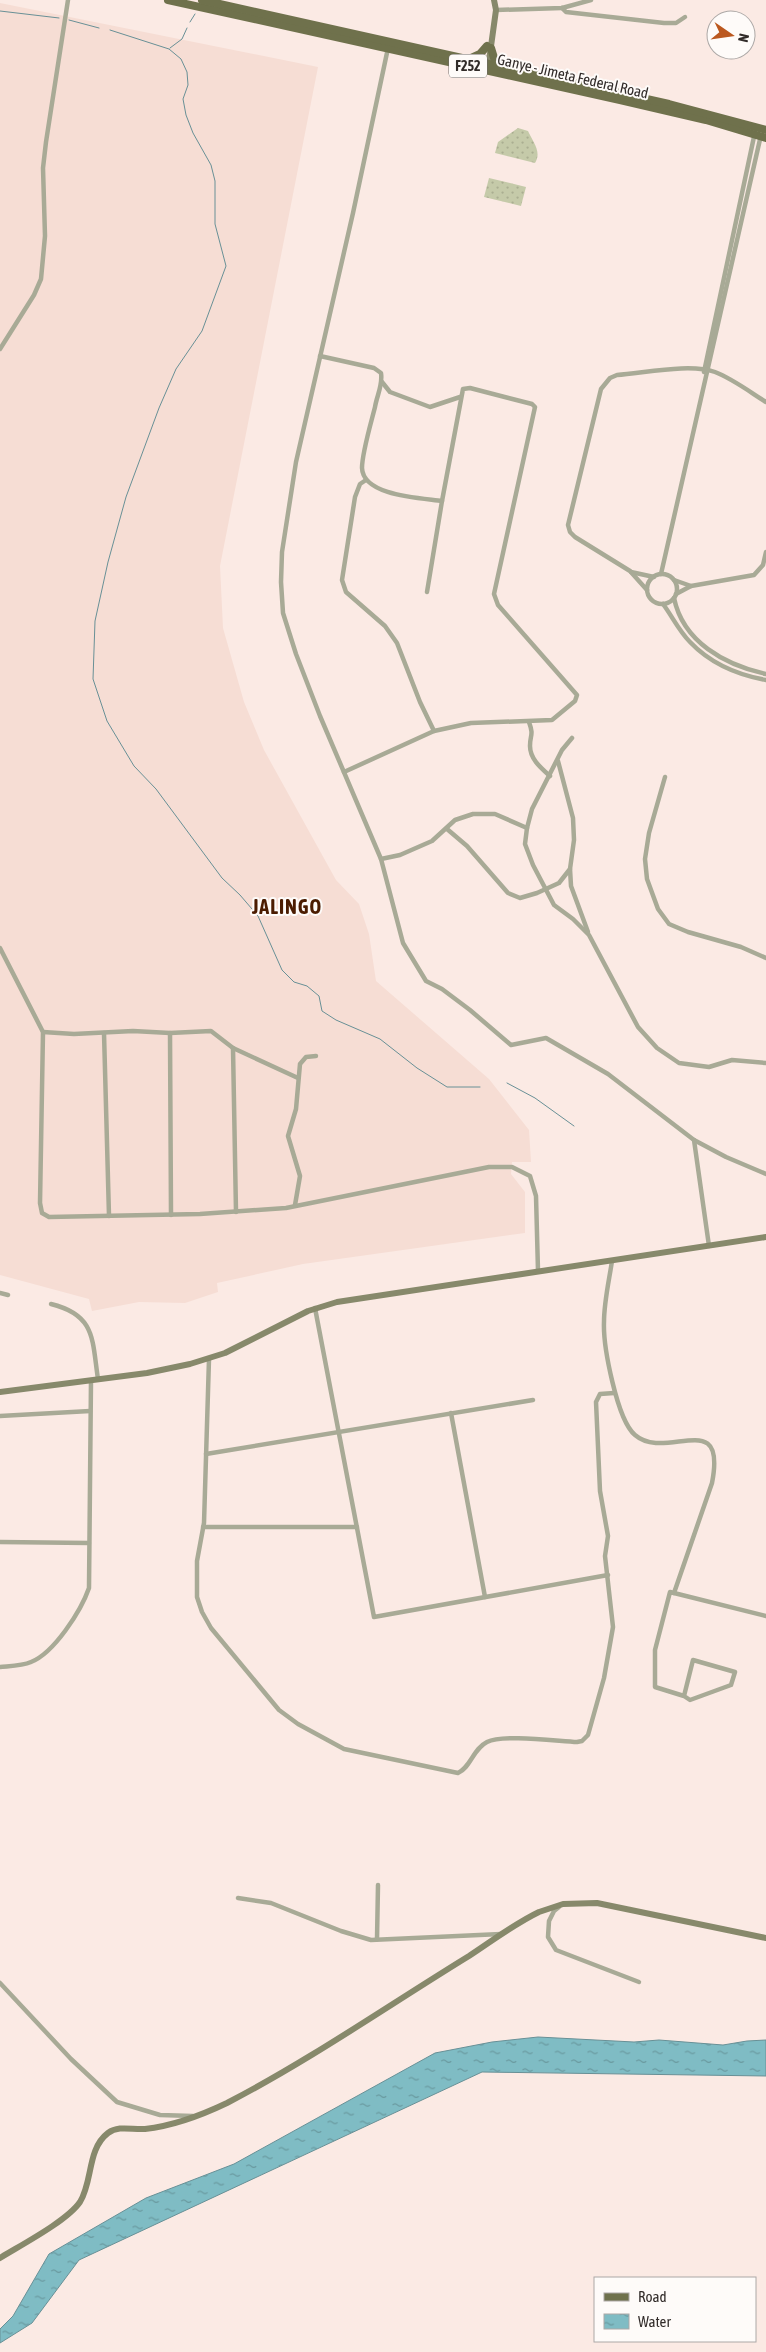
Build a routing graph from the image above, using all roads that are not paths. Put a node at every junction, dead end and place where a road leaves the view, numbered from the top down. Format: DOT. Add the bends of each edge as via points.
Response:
graph roads {
  1 [pos="68,0"];
  2 [pos="168,0"];
  3 [pos="202,0"];
  4 [pos="494,0"];
  5 [pos="591,0"];
  6 [pos="562,8"];
  7 [pos="496,10"];
  8 [pos="684,17"];
  9 [pos="336,34"];
  10 [pos="490,44"];
  11 [pos="388,48"];
  12 [pos="467,59"];
  13 [pos="485,67"];
  14 [pos="510,68"];
  15 [pos="761,133"];
  16 [pos="0,349"];
  17 [pos="320,356"];
  18 [pos="706,370"];
  19 [pos="382,382"];
  20 [pos="460,397"];
  21 [pos="766,402"];
  22 [pos="366,480"];
  23 [pos="442,501"];
  24 [pos="766,552"];
  25 [pos="630,572"];
  26 [pos="661,574"];
  27 [pos="654,577"];
  28 [pos="674,580"];
  29 [pos="691,586"];
  30 [pos="647,590"];
  31 [pos="427,592"];
  32 [pos="675,596"];
  33 [pos="663,604"];
  34 [pos="766,674"];
  35 [pos="766,680"];
  36 [pos="529,722"];
  37 [pos="434,731"];
  38 [pos="572,738"];
  39 [pos="558,760"];
  40 [pos="344,772"];
  41 [pos="550,776"];
  42 [pos="664,777"];
  43 [pos="527,828"];
  44 [pos="447,829"];
  45 [pos="381,858"];
  46 [pos="570,869"];
  47 [pos="546,890"];
  48 [pos="589,935"];
  49 [pos="0,948"];
  50 [pos="766,958"];
  51 [pos="42,1032"];
  52 [pos="104,1033"];
  53 [pos="170,1033"];
  54 [pos="233,1048"];
  55 [pos="316,1056"];
  56 [pos="766,1063"];
  57 [pos="298,1078"];
  58 [pos="694,1140"];
  59 [pos="766,1174"];
  60 [pos="295,1206"];
  61 [pos="236,1212"];
  62 [pos="171,1215"];
  63 [pos="109,1216"];
  64 [pos="766,1237"];
  65 [pos="709,1246"];
  66 [pos="612,1261"];
  67 [pos="538,1271"];
  68 [pos="0,1293"];
  69 [pos="8,1295"];
  70 [pos="50,1304"];
  71 [pos="314,1308"];
  72 [pos="209,1359"];
  73 [pos="94,1380"];
  74 [pos="0,1392"];
  75 [pos="614,1393"];
  76 [pos="533,1400"];
  77 [pos="90,1411"];
  78 [pos="451,1413"];
  79 [pos="0,1416"];
  80 [pos="339,1432"];
  81 [pos="206,1454"];
  82 [pos="203,1527"];
  83 [pos="357,1527"];
  84 [pos="0,1542"];
  85 [pos="89,1543"];
  86 [pos="608,1574"];
  87 [pos="674,1593"];
  88 [pos="485,1597"];
  89 [pos="766,1616"];
  90 [pos="0,1667"];
  91 [pos="684,1696"];
  92 [pos="378,1884"];
  93 [pos="238,1898"];
  94 [pos="563,1904"];
  95 [pos="503,1934"];
  96 [pos="766,1938"];
  97 [pos="377,1939"];
  98 [pos="639,1982"];
  99 [pos="0,1983"];
  100 [pos="196,2116"];
  101 [pos="0,2258"];
  1 -- 16 [label="street" via="46,142 41,279"];
  2 -- 9 [label="main road, Ganye - Jimeta Federal Road / F252"];
  3 -- 9 [label="main road, Ganye - Jimeta Federal Road / F252"];
  4 -- 7 [label="street"];
  5 -- 6 [label="street"];
  6 -- 7 [label="street"];
  6 -- 8 [label="street" via="566,12 664,23 676,23"];
  7 -- 10 [label="street"];
  9 -- 11 [label="main road, Ganye - Jimeta Federal Road / F252"];
  9 -- 12 [label="main road, Ganye - Jimeta Federal Road / F252"];
  10 -- 12 [label="main road" via="476,57"];
  10 -- 13 [label="street"];
  10 -- 14 [label="main road" via="496,61"];
  11 -- 13 [label="main road, Ganye - Jimeta Federal Road / F252"];
  11 -- 17 [label="street"];
  12 -- 13 [label="main road, Ganye - Jimeta Federal Road / F252"];
  13 -- 14 [label="main road, Ganye - Jimeta Federal Road / F252"];
  13 -- 15 [label="main road, Ganye - Jimeta Federal Road / F252"];
  14 -- 15 [label="main road, Ganye - Jimeta Federal Road / F252" via="669,104"];
  15 -- 18 [label="street"];
  17 -- 19 [label="street" via="374,368 381,373"];
  17 -- 40 [label="street" via="288,508 281,582 283,613 296,654"];
  18 -- 21 [label="street" via="724,376"];
  18 -- 25 [label="street" via="617,375 605,383 598,397 568,525 576,537"];
  18 -- 26 [label="street"];
  19 -- 20 [label="street" via="390,392 430,407"];
  19 -- 22 [label="street" via="362,468"];
  20 -- 23 [label="street"];
  20 -- 36 [label="street" via="462,390 470,388 535,407 494,594 498,605 577,695 575,701 552,720"];
  22 -- 23 [label="street" via="375,488"];
  22 -- 37 [label="street" via="360,484 356,497 342,580 346,592 385,626 397,643"];
  23 -- 31 [label="street"];
  24 -- 29 [label="street" via="763,565 754,575"];
  25 -- 27 [label="street"];
  25 -- 30 [label="street"];
  26 -- 27 [label="street"];
  26 -- 28 [label="street"];
  27 -- 30 [label="street"];
  28 -- 29 [label="street"];
  28 -- 32 [label="street"];
  29 -- 32 [label="street"];
  30 -- 33 [label="street" via="652,600"];
  32 -- 33 [label="street"];
  32 -- 34 [label="street" via="679,619 703,646 734,664"];
  33 -- 35 [label="street" via="689,642 702,653 732,670"];
  36 -- 37 [label="street" via="471,723"];
  36 -- 41 [label="street" via="533,733 531,755"];
  37 -- 40 [label="street"];
  38 -- 39 [label="street"];
  39 -- 41 [label="street"];
  39 -- 46 [label="street" via="572,818 574,840"];
  40 -- 45 [label="street"];
  41 -- 43 [label="street" via="532,809"];
  42 -- 50 [label="street" via="645,859 647,879 658,909 669,924"];
  43 -- 44 [label="street" via="495,814 473,814 455,820"];
  43 -- 47 [label="street" via="525,844"];
  44 -- 45 [label="street" via="432,841 400,855"];
  44 -- 47 [label="street" via="467,846 508,893 520,898"];
  45 -- 58 [label="street" via="403,943 426,981 470,1010 511,1045 546,1038 566,1049 608,1074"];
  46 -- 47 [label="street" via="559,883"];
  46 -- 48 [label="street" via="571,886"];
  47 -- 48 [label="street" via="554,905"];
  48 -- 56 [label="street" via="638,1027 657,1048 680,1063 709,1067 732,1060"];
  49 -- 51 [label="street"];
  51 -- 52 [label="street"];
  51 -- 63 [label="street" via="42,1213 49,1217"];
  52 -- 53 [label="street"];
  52 -- 63 [label="street"];
  53 -- 54 [label="street" via="211,1031"];
  53 -- 62 [label="street"];
  54 -- 57 [label="street"];
  54 -- 61 [label="street"];
  55 -- 57 [label="street" via="306,1058 300,1064"];
  57 -- 60 [label="street" via="296,1109 288,1136 300,1176"];
  58 -- 59 [label="street"];
  58 -- 65 [label="street"];
  60 -- 61 [label="street"];
  60 -- 67 [label="street" via="489,1167 512,1167 530,1176 536,1196"];
  61 -- 62 [label="street"];
  62 -- 63 [label="street"];
  64 -- 65 [label="street"];
  65 -- 66 [label="street"];
  66 -- 67 [label="street"];
  66 -- 75 [label="street" via="604,1324"];
  67 -- 71 [label="street" via="362,1297"];
  68 -- 69 [label="street"];
  70 -- 73 [label="street" via="78,1314 88,1325"];
  71 -- 72 [label="street"];
  71 -- 80 [label="street"];
  72 -- 73 [label="street"];
  72 -- 81 [label="street"];
  73 -- 74 [label="street"];
  73 -- 77 [label="street"];
  75 -- 86 [label="street" via="600,1394 596,1402 600,1491 608,1536 605,1556"];
  75 -- 87 [label="street" via="624,1422 635,1435 650,1443 661,1444 700,1439 710,1445 714,1455 712,1483"];
  76 -- 78 [label="street"];
  77 -- 79 [label="street"];
  77 -- 85 [label="street"];
  78 -- 80 [label="street"];
  78 -- 88 [label="street"];
  80 -- 81 [label="street"];
  80 -- 83 [label="street"];
  81 -- 82 [label="street"];
  82 -- 83 [label="street"];
  82 -- 86 [label="street" via="197,1579 197,1597 202,1612 211,1628 279,1710 344,1749 458,1773 464,1770 481,1746 492,1740 577,1742 588,1735 612,1636"];
  83 -- 88 [label="street" via="374,1617"];
  84 -- 85 [label="street"];
  85 -- 90 [label="street" via="89,1588 70,1624 44,1653 31,1662"];
  86 -- 88 [label="street"];
  87 -- 89 [label="street"];
  87 -- 91 [label="street" via="670,1592 655,1650 655,1687"];
  91 -- 91 [label="street" via="693,1660 735,1672 731,1685 690,1700"];
  92 -- 97 [label="street"];
  93 -- 97 [label="street" via="271,1902 341,1932"];
  94 -- 95 [label="street" via="539,1912"];
  94 -- 96 [label="street" via="597,1903"];
  94 -- 98 [label="street" via="549,1921 548,1937 556,1950"];
  95 -- 97 [label="street"];
  95 -- 100 [label="street" via="234,2099"];
  99 -- 100 [label="street" via="71,2059 117,2102 160,2115"];
  100 -- 101 [label="street" via="151,2128 115,2129 108,2133 96,2149 86,2191 79,2203 68,2214"];
}
